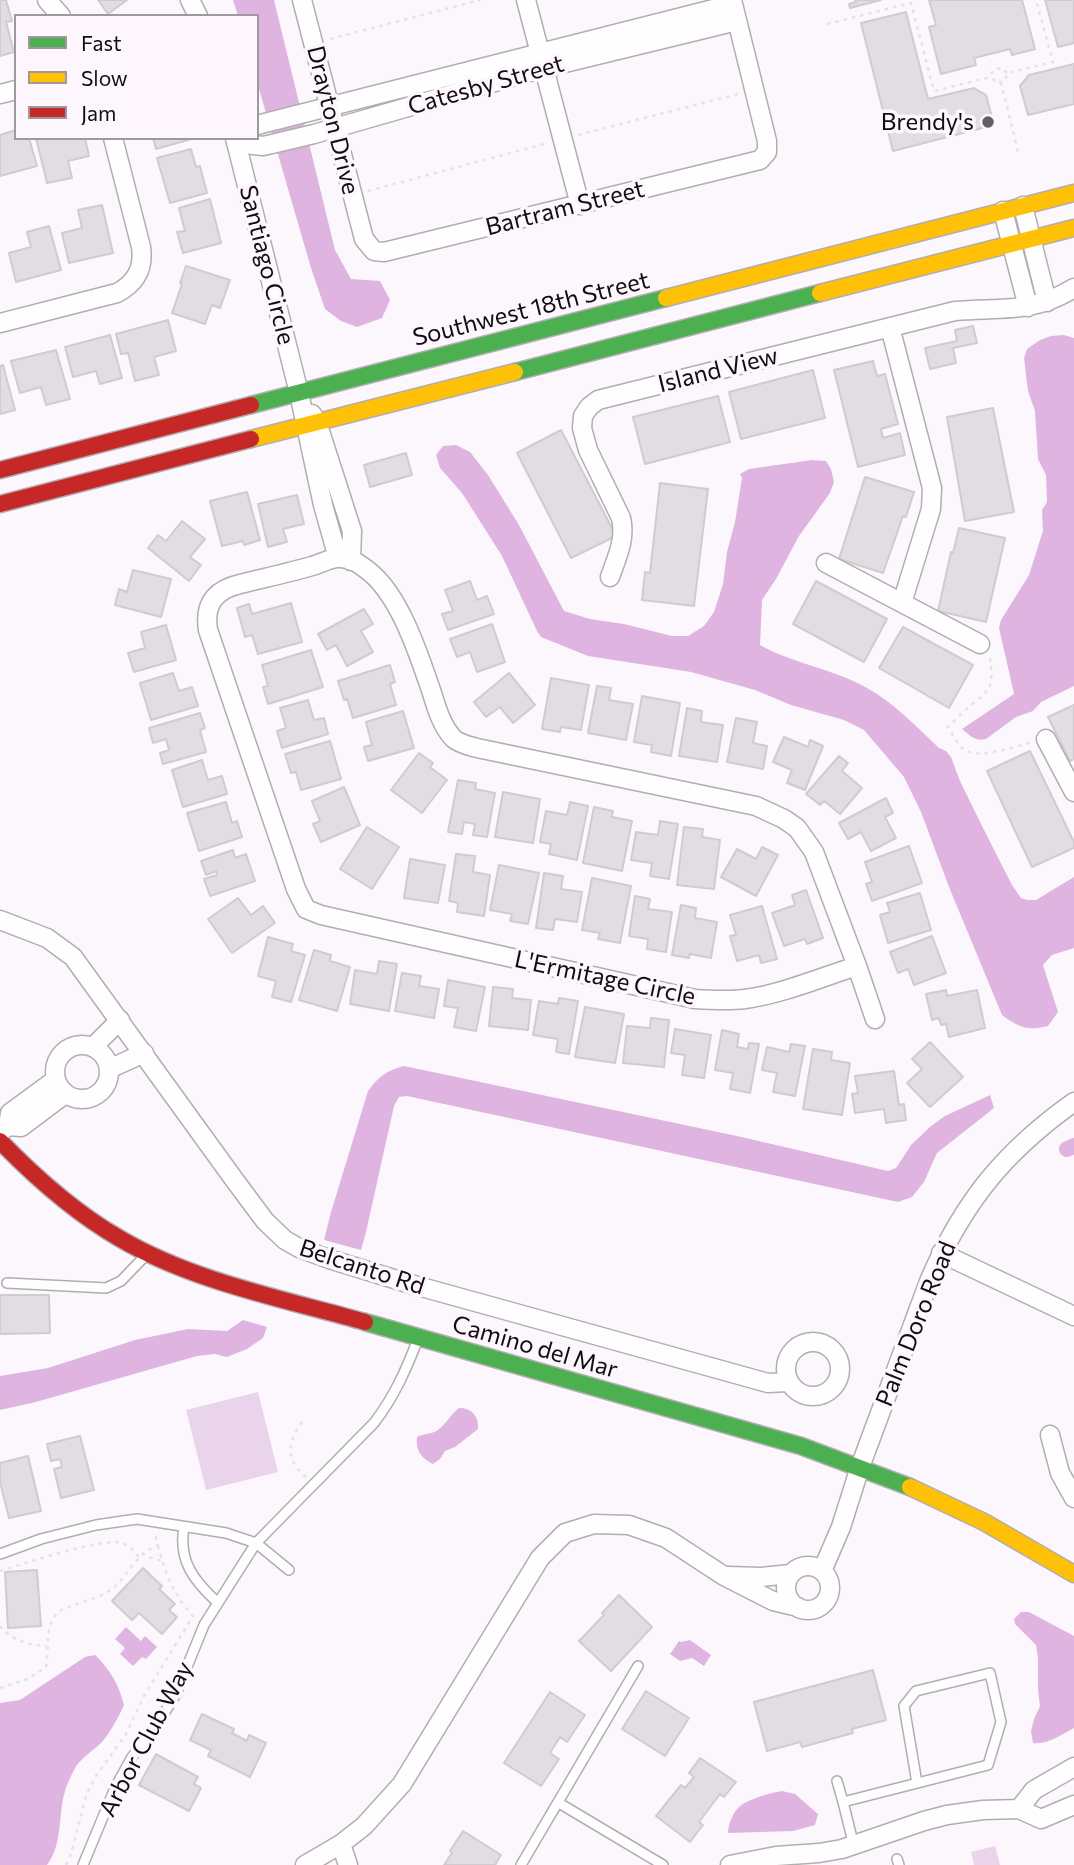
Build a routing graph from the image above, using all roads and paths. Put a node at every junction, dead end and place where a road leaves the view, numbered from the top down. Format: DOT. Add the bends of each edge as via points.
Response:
graph roads {
  1 [pos="47,0"];
  2 [pos="302,0"];
  3 [pos="480,0"];
  4 [pos="526,0"];
  5 [pos="1036,0"];
  6 [pos="734,9"];
  7 [pos="59,14"];
  8 [pos="827,24"];
  9 [pos="313,43"];
  10 [pos="542,60"];
  11 [pos="1007,74"];
  12 [pos="991,77"];
  13 [pos="1000,82"];
  14 [pos="330,107"];
  15 [pos="261,124"];
  16 [pos="335,128"];
  17 [pos="114,140"];
  18 [pos="235,140"];
  19 [pos="1018,152"];
  20 [pos="1074,193"];
  21 [pos="580,205"];
  22 [pos="1023,206"];
  23 [pos="1003,211"];
  24 [pos="1074,228"];
  25 [pos="363,239"];
  26 [pos="1031,239"];
  27 [pos="1011,244"];
  28 [pos="1074,288"];
  29 [pos="1047,302"];
  30 [pos="1028,307"];
  31 [pos="0,323"];
  32 [pos="890,327"];
  33 [pos="299,393"];
  34 [pos="312,423"];
  35 [pos="0,470"];
  36 [pos="0,504"];
  37 [pos="344,559"];
  38 [pos="826,563"];
  39 [pos="610,577"];
  40 [pos="902,603"];
  41 [pos="980,644"];
  42 [pos="1046,739"];
  43 [pos="1072,785"];
  44 [pos="0,919"];
  45 [pos="857,966"];
  46 [pos="875,1018"];
  47 [pos="120,1020"];
  48 [pos="93,1047"];
  49 [pos="144,1053"];
  50 [pos="109,1069"];
  51 [pos="60,1087"];
  52 [pos="1074,1102"];
  53 [pos="3,1133"];
  54 [pos="148,1253"];
  55 [pos="941,1253"];
  56 [pos="7,1283"];
  57 [pos="1074,1316"];
  58 [pos="419,1338"];
  59 [pos="788,1382"];
  60 [pos="302,1422"];
  61 [pos="1050,1435"];
  62 [pos="860,1467"];
  63 [pos="314,1484"];
  64 [pos="1074,1498"];
  65 [pos="157,1522"];
  66 [pos="184,1527"];
  67 [pos="256,1543"];
  68 [pos="158,1546"];
  69 [pos="0,1554"];
  70 [pos="141,1555"];
  71 [pos="162,1561"];
  72 [pos="289,1570"];
  73 [pos="0,1571"];
  74 [pos="822,1571"];
  75 [pos="791,1574"];
  76 [pos="1074,1574"];
  77 [pos="724,1576"];
  78 [pos="218,1603"];
  79 [pos="797,1607"];
  80 [pos="192,1616"];
  81 [pos="204,1625"];
  82 [pos="0,1626"];
  83 [pos="48,1646"];
  84 [pos="638,1666"];
  85 [pos="0,1688"];
  86 [pos="1074,1767"];
  87 [pos="837,1781"];
  88 [pos="917,1783"];
  89 [pos="843,1802"];
  90 [pos="559,1803"];
  91 [pos="1074,1805"];
  92 [pos="1019,1809"];
  93 [pos="341,1844"];
  94 [pos="854,1846"];
  95 [pos="66,1865"];
  96 [pos="83,1865"];
  97 [pos="305,1865"];
  98 [pos="348,1865"];
  99 [pos="521,1865"];
  100 [pos="663,1865"];
  101 [pos="730,1865"];
  1 -- 7 [label="street"];
  2 -- 9 [label="street, Drayton Drive"];
  3 -- 9 [label="path"];
  4 -- 10 [label="street"];
  5 -- 11 [label="path" via="1052,62"];
  6 -- 10 [label="street, Catesby Street"];
  6 -- 21 [label="street, Bartram Street" via="767,152 760,160"];
  8 -- 12 [label="path" via="911,3 934,91"];
  9 -- 14 [label="street, Drayton Drive"];
  10 -- 14 [label="street, Catesby Street"];
  10 -- 16 [label="street, Catesby Street"];
  10 -- 21 [label="street"];
  11 -- 12 [label="path" via="1001,68 993,70"];
  11 -- 13 [label="path"];
  12 -- 13 [label="path"];
  13 -- 19 [label="path"];
  14 -- 15 [label="street, Catesby Street"];
  14 -- 16 [label="street, Drayton Drive"];
  16 -- 18 [label="street, Catesby Street" via="263,146"];
  16 -- 25 [label="street, Drayton Drive"];
  17 -- 31 [label="street" via="141,247 135,279 117,293"];
  18 -- 33 [label="street, Santiago Circle"];
  20 -- 22 [label="main road, Southwest 18th Street"];
  21 -- 25 [label="street, Bartram Street" via="384,252 374,251"];
  22 -- 23 [label="main road, Southwest 18th Street"];
  22 -- 26 [label="street"];
  23 -- 27 [label="street"];
  23 -- 33 [label="main road, Southwest 18th Street"];
  24 -- 26 [label="main road"];
  26 -- 27 [label="main road"];
  26 -- 29 [label="street"];
  27 -- 30 [label="street"];
  27 -- 34 [label="main road"];
  28 -- 29 [label="street, Island View"];
  29 -- 30 [label="street, Island View"];
  30 -- 32 [label="street, Island View" via="955,311"];
  32 -- 39 [label="street, Island View" via="598,400 589,407 582,428 588,450 624,528"];
  32 -- 40 [label="street" via="933,499"];
  33 -- 34 [label="street"];
  33 -- 35 [label="main road, Southwest 18th Street"];
  34 -- 36 [label="main road"];
  34 -- 37 [label="street" via="323,505"];
  37 -- 45 [label="street" via="359,562 379,580 402,617 439,713 455,740 756,806 784,819 797,828 814,852"];
  37 -- 45 [label="street, L'Ermitage Circle" via="226,588 214,598 206,619 306,909 695,999 772,993"];
  38 -- 40 [label="street"];
  40 -- 41 [label="street"];
  41 -- 42 [label="path" via="990,653 989,690 948,727 964,750 975,753"];
  42 -- 43 [label="street"];
  44 -- 47 [label="street, Belcanto Rd" via="47,938 73,957"];
  45 -- 46 [label="street"];
  47 -- 48 [label="street"];
  47 -- 49 [label="street, Belcanto Rd"];
  48 -- 50 [label="street" via="101,1052"];
  48 -- 51 [label="street" via="75,1045 60,1055 54,1071"];
  49 -- 50 [label="street"];
  49 -- 59 [label="street, Belcanto Rd" via="265,1221 299,1248 407,1283 768,1383"];
  50 -- 51 [label="street" via="106,1087 91,1098 73,1098"];
  51 -- 53 [label="street" via="10,1113"];
  52 -- 55 [label="street, Palm Doro Road" via="1011,1153 975,1196"];
  53 -- 54 [label="main road, Camino del Mar" via="30,1172 52,1192 88,1220"];
  54 -- 56 [label="lane" via="121,1281 106,1288"];
  54 -- 58 [label="main road, Camino del Mar" via="209,1278"];
  55 -- 57 [label="street"];
  55 -- 62 [label="street, Palm Doro Road"];
  58 -- 62 [label="main road, Camino del Mar" via="801,1446"];
  58 -- 63 [label="lane, Arbor Club Way" via="388,1405"];
  60 -- 63 [label="path" via="289,1453"];
  61 -- 64 [label="street" via="1060,1473"];
  62 -- 74 [label="street, Palm Doro Road"];
  62 -- 76 [label="main road, Camino del Mar" via="984,1522"];
  63 -- 67 [label="lane, Arbor Club Way"];
  65 -- 66 [label="lane"];
  65 -- 68 [label="path"];
  65 -- 69 [label="lane" via="137,1519 96,1525"];
  66 -- 67 [label="lane"];
  66 -- 78 [label="lane" via="186,1560 201,1587"];
  67 -- 72 [label="lane"];
  67 -- 78 [label="lane, Arbor Club Way"];
  68 -- 70 [label="path"];
  68 -- 71 [label="path"];
  70 -- 71 [label="path"];
  70 -- 73 [label="path" via="117,1542"];
  70 -- 83 [label="path" via="109,1592 61,1610 50,1627"];
  71 -- 80 [label="path" via="176,1596"];
  74 -- 75 [label="street" via="808,1566"];
  74 -- 79 [label="street" via="829,1583 828,1597 818,1607"];
  75 -- 77 [label="street"];
  75 -- 79 [label="street" via="786,1592"];
  77 -- 79 [label="street" via="773,1601"];
  77 -- 93 [label="street" via="666,1538 629,1525 594,1524 565,1533 540,1558 402,1784"];
  78 -- 81 [label="lane, Arbor Club Way"];
  80 -- 81 [label="path"];
  80 -- 95 [label="path" via="87,1793"];
  81 -- 96 [label="lane, Arbor Club Way" via="176,1694 115,1788"];
  82 -- 83 [label="path" via="15,1639"];
  83 -- 85 [label="path" via="47,1668"];
  84 -- 90 [label="lane"];
  86 -- 92 [label="street" via="1034,1790"];
  87 -- 89 [label="lane"];
  88 -- 88 [label="lane" via="988,1765 1001,1722 990,1673 916,1691 904,1706"];
  88 -- 89 [label="lane"];
  89 -- 94 [label="lane"];
  90 -- 99 [label="lane"];
  90 -- 100 [label="lane"];
  91 -- 92 [label="street" via="1041,1819"];
  92 -- 94 [label="street" via="947,1815"];
  93 -- 97 [label="street"];
  93 -- 98 [label="street"];
  94 -- 101 [label="street"];
}
